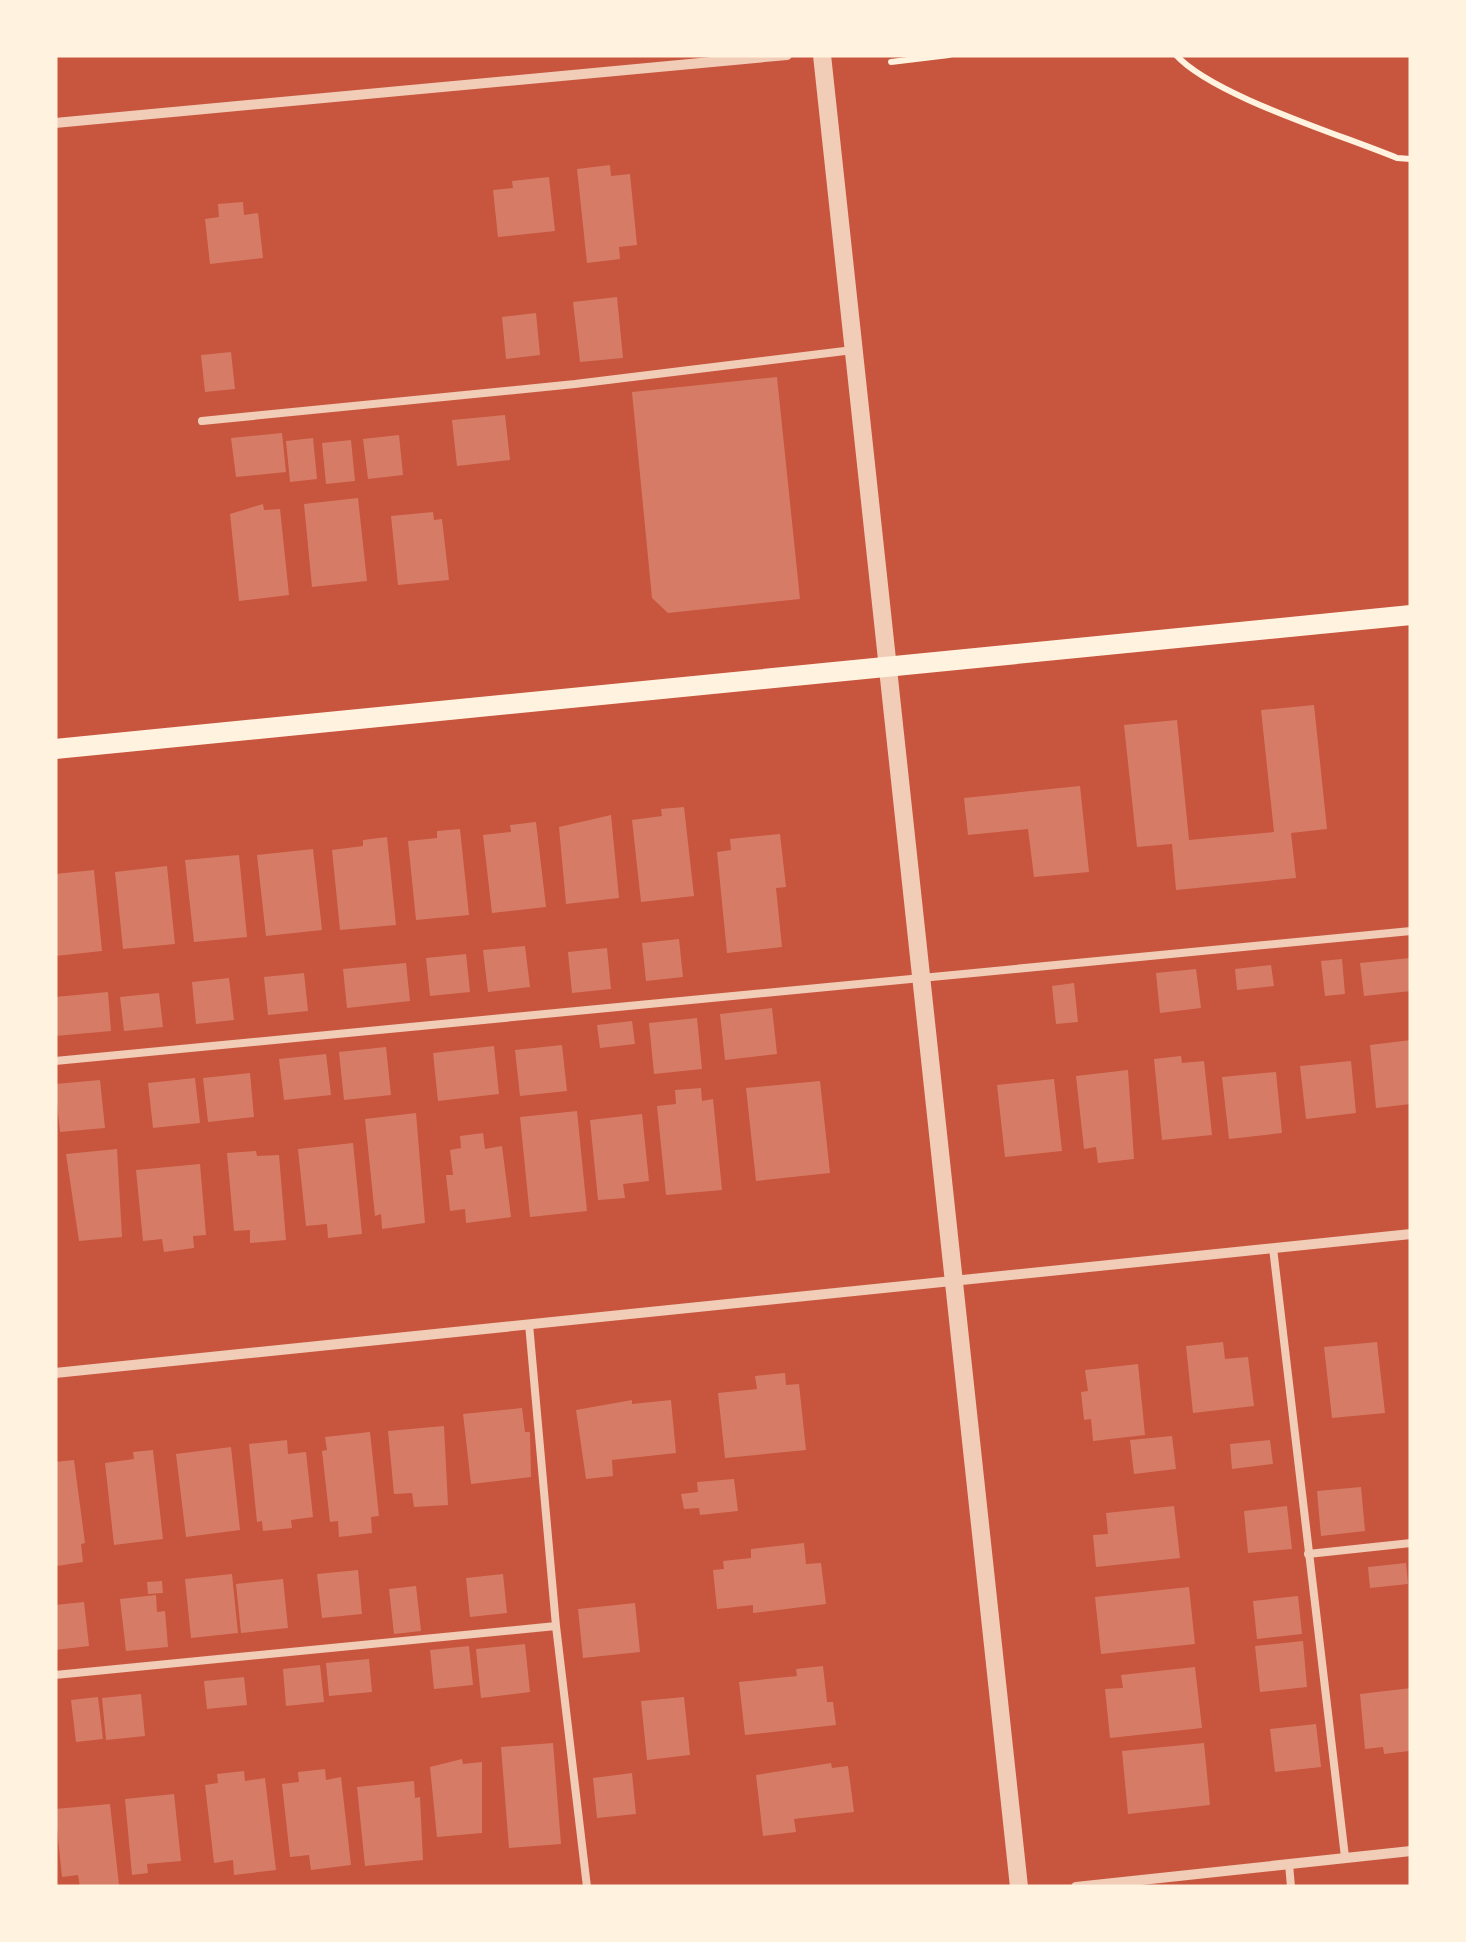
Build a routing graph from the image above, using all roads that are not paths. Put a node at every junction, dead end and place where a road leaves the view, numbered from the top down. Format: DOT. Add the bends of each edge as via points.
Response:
graph roads {
  1 [pos="786,55"];
  2 [pos="822,55"];
  3 [pos="55,124"];
  4 [pos="853,350"];
  5 [pos="202,421"];
  6 [pos="1411,615"];
  7 [pos="888,667"];
  8 [pos="55,748"];
  9 [pos="1411,930"];
  10 [pos="924,981"];
  11 [pos="55,1061"];
  12 [pos="1411,1234"];
  13 [pos="1273,1248"];
  14 [pos="956,1281"];
  15 [pos="529,1324"];
  16 [pos="55,1373"];
  17 [pos="1411,1544"];
  18 [pos="1308,1554"];
  19 [pos="556,1626"];
  20 [pos="55,1676"];
  21 [pos="1411,1851"];
  22 [pos="1345,1857"];
  23 [pos="1288,1864"];
  24 [pos="587,1887"];
  25 [pos="1019,1887"];
  26 [pos="1076,1887"];
  27 [pos="1291,1887"];
  1 -- 3 [label="street"];
  2 -- 4 [label="street"];
  4 -- 5 [label="lane"];
  4 -- 7 [label="street"];
  6 -- 7 [label="main road"];
  7 -- 8 [label="main road"];
  7 -- 10 [label="street"];
  9 -- 10 [label="lane"];
  10 -- 11 [label="lane"];
  10 -- 14 [label="street"];
  12 -- 13 [label="street"];
  13 -- 14 [label="street"];
  13 -- 18 [label="lane"];
  14 -- 15 [label="street"];
  14 -- 25 [label="street"];
  15 -- 16 [label="street"];
  15 -- 19 [label="lane"];
  17 -- 18 [label="lane"];
  18 -- 22 [label="lane"];
  19 -- 20 [label="lane"];
  19 -- 24 [label="lane"];
  21 -- 22 [label="street"];
  22 -- 23 [label="street"];
  23 -- 26 [label="street"];
  23 -- 27 [label="lane"];
}
